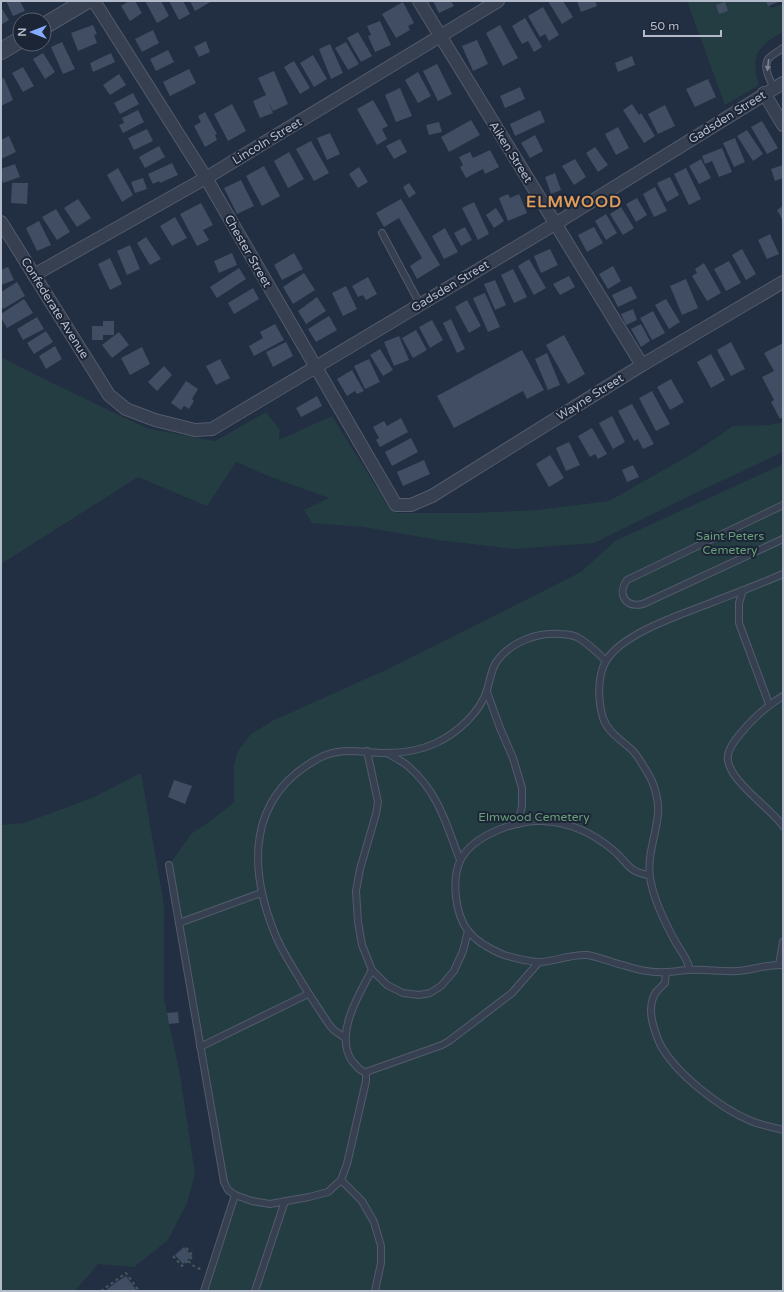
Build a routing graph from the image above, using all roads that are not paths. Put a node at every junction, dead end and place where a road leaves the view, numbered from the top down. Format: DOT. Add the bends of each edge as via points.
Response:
graph roads {
  1 [pos="86,1"];
  2 [pos="94,1"];
  3 [pos="419,1"];
  4 [pos="498,1"];
  5 [pos="52,21"];
  6 [pos="440,36"];
  7 [pos="12,45"];
  8 [pos="783,48"];
  9 [pos="1,51"];
  10 [pos="774,88"];
  11 [pos="783,125"];
  12 [pos="206,178"];
  13 [pos="1,222"];
  14 [pos="555,224"];
  15 [pos="382,233"];
  16 [pos="34,275"];
  17 [pos="783,282"];
  18 [pos="420,304"];
  19 [pos="642,365"];
  20 [pos="315,366"];
  21 [pos="109,395"];
  22 [pos="396,505"];
  23 [pos="783,505"];
  24 [pos="783,539"];
  25 [pos="783,574"];
  26 [pos="743,590"];
  27 [pos="606,661"];
  28 [pos="487,692"];
  29 [pos="783,696"];
  30 [pos="769,704"];
  31 [pos="367,751"];
  32 [pos="387,753"];
  33 [pos="518,824"];
  34 [pos="783,826"];
  35 [pos="460,860"];
  36 [pos="169,864"];
  37 [pos="649,875"];
  38 [pos="261,893"];
  39 [pos="179,923"];
  40 [pos="468,931"];
  41 [pos="783,942"];
  42 [pos="538,962"];
  43 [pos="781,965"];
  44 [pos="372,970"];
  45 [pos="690,970"];
  46 [pos="666,972"];
  47 [pos="308,994"];
  48 [pos="345,1038"];
  49 [pos="200,1047"];
  50 [pos="366,1072"];
  51 [pos="783,1130"];
  52 [pos="341,1180"];
  53 [pos="235,1195"];
  54 [pos="285,1201"];
  55 [pos="204,1291"];
  56 [pos="255,1291"];
  57 [pos="375,1291"];
  1 -- 5 [label="street"];
  2 -- 12 [label="street, Chester Street"];
  3 -- 6 [label="street, Aiken Street"];
  4 -- 6 [label="street, Lincoln Street"];
  6 -- 12 [label="street, Lincoln Street"];
  6 -- 14 [label="street, Aiken Street"];
  7 -- 9 [label="street"];
  8 -- 10 [label="lane, one-way" via="769,58 766,65 767,75"];
  10 -- 11 [label="street"];
  10 -- 14 [label="street, Gadsden Street"];
  12 -- 16 [label="street, Lincoln Street"];
  12 -- 20 [label="street, Chester Street"];
  13 -- 16 [label="street, Confederate Avenue"];
  14 -- 18 [label="street, Gadsden Street"];
  14 -- 19 [label="street, Aiken Street"];
  15 -- 18 [label="lane"];
  16 -- 21 [label="street, Confederate Avenue"];
  17 -- 19 [label="street, Wayne Street"];
  18 -- 20 [label="street, Gadsden Street"];
  19 -- 22 [label="street, Wayne Street" via="432,496 411,505"];
  20 -- 21 [label="street, Gadsden Street" via="212,429 195,430 155,420 126,409"];
  20 -- 22 [label="street, Chester Street"];
  23 -- 24 [label="lane" via="627,580 622,593 629,604 643,604"];
  25 -- 26 [label="lane"];
  26 -- 27 [label="lane" via="640,632 625,642"];
  26 -- 30 [label="lane" via="739,603 739,622"];
  27 -- 28 [label="lane" via="576,636 553,633 532,636 505,652 496,662"];
  27 -- 37 [label="lane" via="600,681 600,707 603,718 613,735 634,752 651,780 657,800 658,813"];
  28 -- 32 [label="lane" via="466,722 446,737 420,748"];
  28 -- 33 [label="lane" via="522,788"];
  29 -- 30 [label="lane"];
  30 -- 34 [label="lane" via="736,738 728,760 734,775"];
  31 -- 32 [label="lane"];
  31 -- 38 [label="lane" via="342,750 329,753 304,767 281,787 264,816 260,830 258,865"];
  31 -- 44 [label="lane" via="378,802 356,891 362,945"];
  32 -- 35 [label="lane" via="407,766 431,793 440,808"];
  33 -- 35 [label="lane" via="500,829 483,838"];
  33 -- 37 [label="lane" via="540,821 573,826 606,844 630,869 639,874"];
  35 -- 40 [label="lane" via="455,893"];
  36 -- 39 [label="lane"];
  37 -- 45 [label="lane" via="657,905 687,959"];
  38 -- 39 [label="lane"];
  38 -- 47 [label="lane" via="275,936"];
  39 -- 49 [label="lane"];
  40 -- 42 [label="lane" via="479,941 502,954"];
  40 -- 44 [label="lane" via="463,951 454,970 441,986 430,993 403,993 388,985"];
  41 -- 43 [label="lane"];
  42 -- 46 [label="lane" via="586,955 642,970"];
  42 -- 50 [label="lane" via="512,993 449,1041"];
  43 -- 45 [label="lane" via="772,964 752,970 736,971"];
  44 -- 48 [label="lane" via="354,1005"];
  45 -- 46 [label="lane"];
  46 -- 51 [label="lane" via="665,983 656,993 651,1006 651,1018 660,1045 682,1072 716,1101 751,1121"];
  47 -- 48 [label="lane" via="333,1029"];
  47 -- 49 [label="lane"];
  48 -- 50 [label="lane" via="350,1058 357,1067"];
  49 -- 53 [label="lane" via="224,1182 228,1190"];
  50 -- 52 [label="lane" via="360,1112"];
  52 -- 54 [label="lane" via="328,1192"];
  52 -- 57 [label="lane" via="362,1201 374,1222 381,1246 381,1263"];
  53 -- 54 [label="lane" via="270,1204"];
  53 -- 55 [label="lane"];
  54 -- 56 [label="lane"];
}
